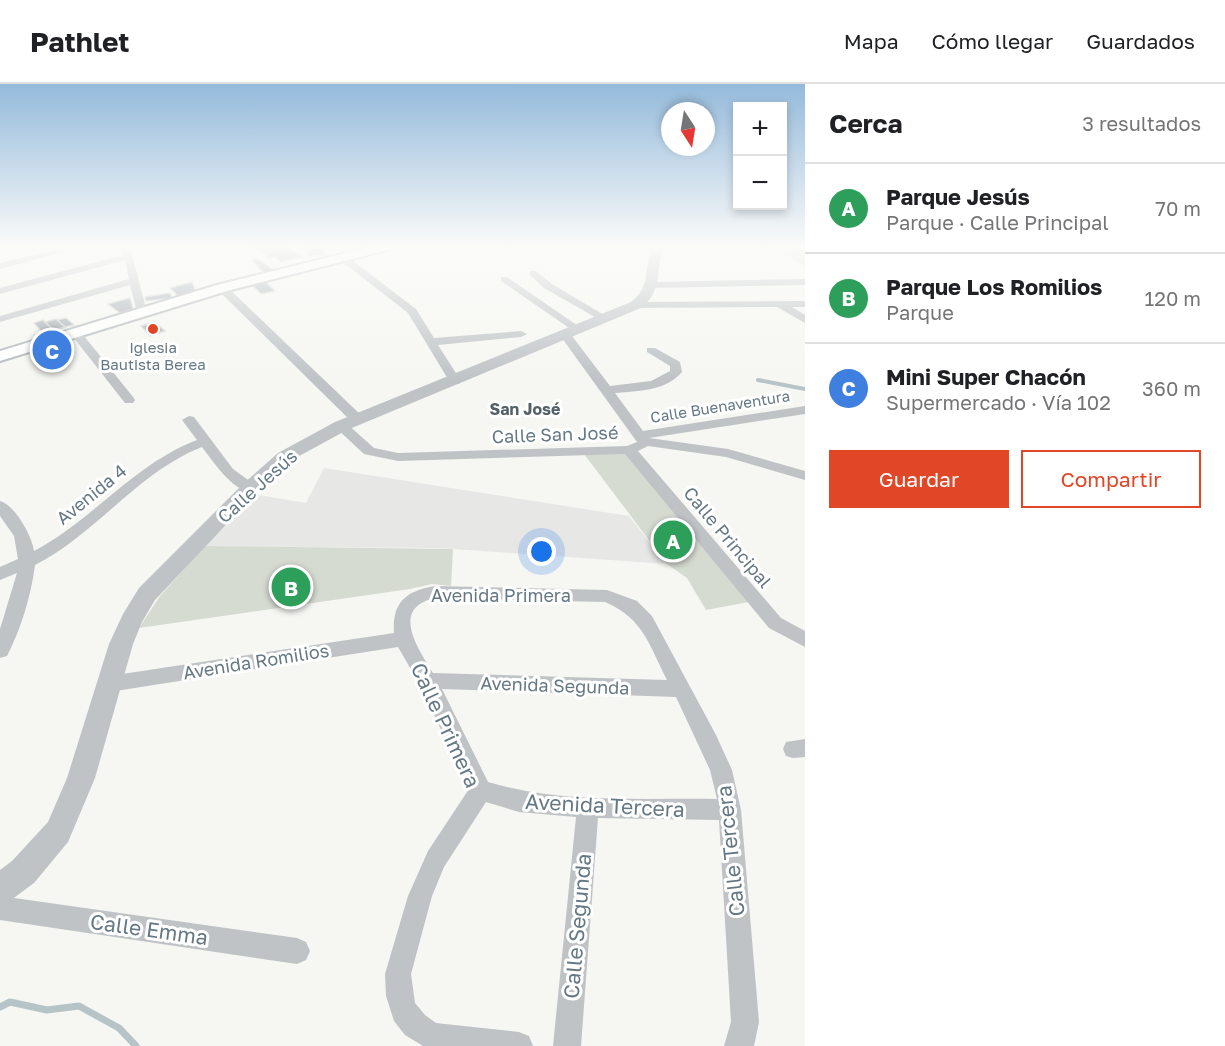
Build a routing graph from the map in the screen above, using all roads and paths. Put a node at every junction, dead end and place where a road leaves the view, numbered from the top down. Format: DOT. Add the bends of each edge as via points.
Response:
graph roads {
  1 [pos="98,291"];
  2 [pos="137,291"];
  3 [pos="212,291"];
  4 [pos="225,291"];
  5 [pos="386,291"];
  6 [pos="519,291"];
  7 [pos="557,291"];
  8 [pos="650,291"];
  9 [pos="805,304"];
  10 [pos="636,305"];
  11 [pos="781,305"];
  12 [pos="142,312"];
  13 [pos="0,318"];
  14 [pos="604,318"];
  15 [pos="805,320"];
  16 [pos="570,331"];
  17 [pos="76,333"];
  18 [pos="521,334"];
  19 [pos="431,342"];
  20 [pos="651,350"];
  21 [pos="0,356"];
  22 [pos="455,381"];
  23 [pos="606,390"];
  24 [pos="129,400"];
  25 [pos="805,410"];
  26 [pos="189,420"];
  27 [pos="358,420"];
  28 [pos="341,426"];
  29 [pos="642,438"];
  30 [pos="204,442"];
  31 [pos="629,450"];
  32 [pos="805,476"];
  33 [pos="250,488"];
  34 [pos="0,506"];
  35 [pos="26,563"];
  36 [pos="0,574"];
  37 [pos="631,606"];
  38 [pos="403,639"];
  39 [pos="805,640"];
  40 [pos="0,651"];
  41 [pos="428,681"];
  42 [pos="109,684"];
  43 [pos="682,689"];
  44 [pos="481,790"];
  45 [pos="588,807"];
  46 [pos="730,810"];
  47 [pos="0,889"];
  48 [pos="0,908"];
  49 [pos="297,951"];
  50 [pos="519,1046"];
  51 [pos="567,1046"];
  52 [pos="738,1046"];
  1 -- 13 [label="street"];
  2 -- 12 [label="street"];
  3 -- 12 [label="main road"];
  4 -- 27 [label="street"];
  5 -- 19 [label="street" via="412,311"];
  6 -- 16 [label="street, Calle San José"];
  7 -- 14 [label="street"];
  8 -- 10 [label="street, Calle Jesús"];
  9 -- 11 [label="street"];
  10 -- 11 [label="street"];
  10 -- 14 [label="street, Calle Jesús"];
  11 -- 15 [label="street"];
  12 -- 17 [label="main road"];
  14 -- 16 [label="street, Calle Jesús"];
  16 -- 22 [label="street, Calle Jesús"];
  16 -- 23 [label="street, Calle San José"];
  17 -- 21 [label="main road"];
  17 -- 24 [label="street"];
  18 -- 19 [label="street"];
  19 -- 22 [label="street"];
  20 -- 23 [label="street" via="676,364 678,368 672,377 652,384"];
  22 -- 27 [label="street, Calle Jesús"];
  23 -- 29 [label="street, Calle San José"];
  25 -- 29 [label="street, Calle Buenaventura"];
  26 -- 30 [label="street"];
  27 -- 28 [label="street, Calle Jesús"];
  28 -- 31 [label="street, Calle San José" via="369,451 386,456"];
  28 -- 33 [label="street, Calle Jesús" via="284,457"];
  29 -- 31 [label="street, Calle San José" via="642,445"];
  29 -- 32 [label="street" via="728,453"];
  30 -- 33 [label="street" via="228,472"];
  30 -- 35 [label="street, Avenida 4" via="162,462 66,539"];
  31 -- 39 [label="street, Calle Principal" via="775,623"];
  33 -- 42 [label="street, Calle Jesús" via="147,594 131,620"];
  34 -- 35 [label="street" via="24,537"];
  35 -- 36 [label="street, Avenida 4"];
  35 -- 40 [label="street" via="25,584"];
  37 -- 38 [label="street, Avenida Primera" via="607,596 435,592 411,601 402,624"];
  37 -- 43 [label="street, Calle Tercera" via="646,621"];
  38 -- 41 [label="street, Calle Primera"];
  38 -- 42 [label="street, Avenida Romilios"];
  41 -- 43 [label="street, Avenida Segunda"];
  41 -- 44 [label="street, Calle Primera"];
  42 -- 47 [label="street, Calle Jesús" via="81,777 58,832 23,872"];
  43 -- 46 [label="street, Calle Tercera" via="721,770"];
  44 -- 45 [label="street, Avenida Tercera" via="519,802"];
  44 -- 50 [label="street, Calle Primera" via="435,859 420,896 398,974 399,996 415,1025 432,1036"];
  45 -- 46 [label="street, Avenida Tercera"];
  45 -- 51 [label="street, Calle Segunda"];
  46 -- 52 [label="street, Calle Tercera" via="745,1022"];
  48 -- 49 [label="street, Calle Emma"];
}
